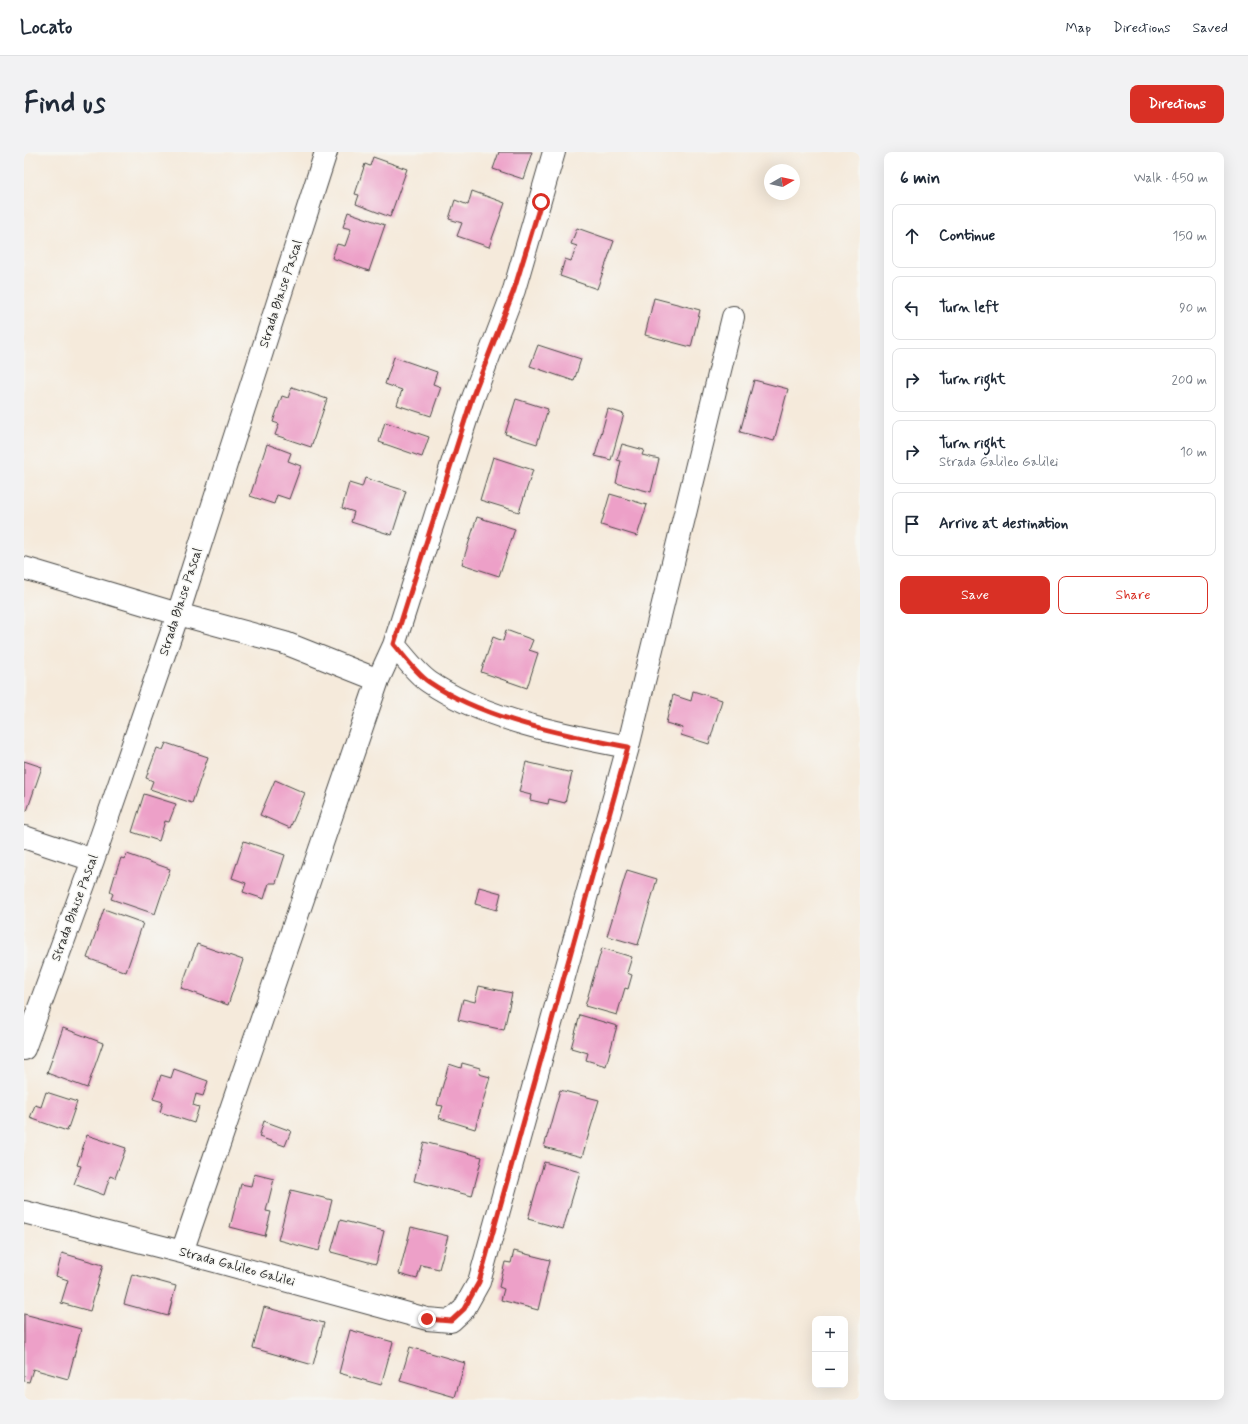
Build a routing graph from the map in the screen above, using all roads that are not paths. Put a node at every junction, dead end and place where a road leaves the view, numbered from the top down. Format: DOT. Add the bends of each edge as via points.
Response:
graph roads {
  1 [pos="326,152"];
  2 [pos="554,152"];
  3 [pos="732,317"];
  4 [pos="24,568"];
  5 [pos="178,614"];
  6 [pos="394,644"];
  7 [pos="378,680"];
  8 [pos="628,747"];
  9 [pos="24,837"];
  10 [pos="93,860"];
  11 [pos="24,1048"];
  12 [pos="24,1212"];
  13 [pos="182,1252"];
  1 -- 5 [label="street, Strada Blaise Pascal"];
  2 -- 6 [label="street" via="514,290 472,398"];
  3 -- 8 [label="street"];
  4 -- 5 [label="street"];
  5 -- 7 [label="street" via="285,643"];
  5 -- 10 [label="street, Strada Blaise Pascal"];
  6 -- 7 [label="street"];
  6 -- 8 [label="street" via="428,682 474,707 569,736"];
  7 -- 13 [label="street"];
  8 -- 13 [label="street, Strada Galileo Galilei" via="479,1282 464,1309 451,1321 427,1319"];
  9 -- 10 [label="street"];
  10 -- 11 [label="street, Strada Blaise Pascal"];
  12 -- 13 [label="street, Strada Galileo Galilei"];
}
